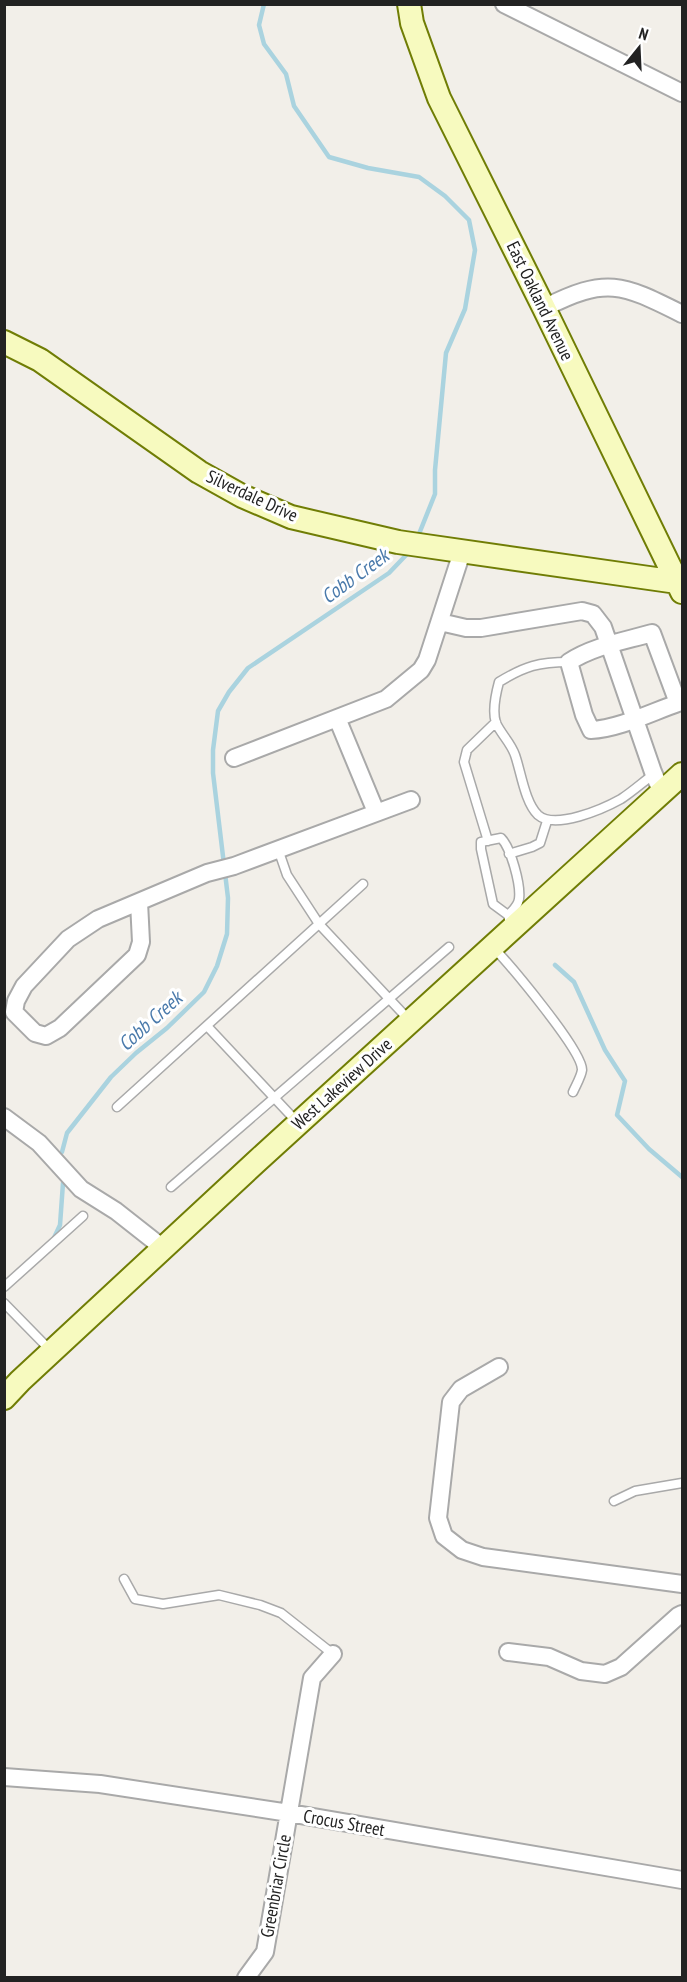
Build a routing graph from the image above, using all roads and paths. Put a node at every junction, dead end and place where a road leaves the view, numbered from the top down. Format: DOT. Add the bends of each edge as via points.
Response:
graph roads {
  1 [pos="409,4"];
  2 [pos="504,4"];
  3 [pos="682,93"];
  4 [pos="544,308"];
  5 [pos="682,314"];
  6 [pos="4,342"];
  7 [pos="462,552"];
  8 [pos="680,588"];
  9 [pos="440,622"];
  10 [pos="609,645"];
  11 [pos="569,662"];
  12 [pos="680,702"];
  13 [pos="337,718"];
  14 [pos="634,718"];
  15 [pos="496,722"];
  16 [pos="234,758"];
  17 [pos="682,774"];
  18 [pos="658,784"];
  19 [pos="411,800"];
  20 [pos="376,812"];
  21 [pos="547,821"];
  22 [pos="488,841"];
  23 [pos="278,849"];
  24 [pos="509,854"];
  25 [pos="363,884"];
  26 [pos="139,902"];
  27 [pos="510,922"];
  28 [pos="319,924"];
  29 [pos="449,947"];
  30 [pos="492,947"];
  31 [pos="389,999"];
  32 [pos="410,1022"];
  33 [pos="207,1026"];
  34 [pos="573,1092"];
  35 [pos="275,1097"];
  36 [pos="117,1107"];
  37 [pos="4,1117"];
  38 [pos="299,1123"];
  39 [pos="171,1187"];
  40 [pos="83,1216"];
  41 [pos="163,1248"];
  42 [pos="4,1287"];
  43 [pos="4,1304"];
  44 [pos="52,1352"];
  45 [pos="499,1367"];
  46 [pos="4,1398"];
  47 [pos="682,1484"];
  48 [pos="614,1501"];
  49 [pos="124,1579"];
  50 [pos="682,1584"];
  51 [pos="682,1614"];
  52 [pos="508,1652"];
  53 [pos="333,1654"];
  54 [pos="4,1777"];
  55 [pos="289,1813"];
  56 [pos="682,1880"];
  57 [pos="246,1977"];
  1 -- 4 [label="street, East Oakland Avenue" via="415,33 439,98"];
  2 -- 3 [label="street"];
  4 -- 5 [label="street" via="589,288 608,286 645,295"];
  4 -- 8 [label="street, East Oakland Avenue"];
  6 -- 7 [label="street, Silverdale Drive" via="40,360 199,472 242,496 291,517 398,542"];
  7 -- 8 [label="street, Silverdale Drive"];
  7 -- 9 [label="street"];
  9 -- 10 [label="street" via="481,628 582,611 593,614"];
  9 -- 13 [label="street" via="422,670 386,699"];
  10 -- 11 [label="street"];
  10 -- 12 [label="street" via="652,633"];
  10 -- 14 [label="street"];
  11 -- 14 [label="street" via="591,730"];
  11 -- 15 [label="lane" via="537,663 499,682"];
  12 -- 14 [label="street"];
  13 -- 16 [label="street"];
  13 -- 20 [label="street"];
  14 -- 18 [label="street"];
  15 -- 21 [label="lane" via="514,752 530,803 537,815"];
  15 -- 22 [label="lane" via="467,750 464,762"];
  17 -- 18 [label="street, West Lakeview Drive"];
  18 -- 21 [label="lane" via="562,822"];
  18 -- 27 [label="street, West Lakeview Drive"];
  19 -- 20 [label="street"];
  20 -- 23 [label="street"];
  21 -- 24 [label="lane" via="540,843"];
  22 -- 24 [label="lane" via="501,838"];
  22 -- 27 [label="lane" via="481,843 481,849 493,904"];
  23 -- 26 [label="street"];
  23 -- 28 [label="lane" via="287,875"];
  24 -- 27 [label="lane" via="519,897"];
  25 -- 28 [label="lane"];
  26 -- 26 [label="street" via="98,919 68,939 24,986 14,1012 35,1033 46,1036 60,1028 137,955 141,942"];
  27 -- 30 [label="street, West Lakeview Drive"];
  28 -- 31 [label="lane"];
  28 -- 33 [label="lane"];
  29 -- 31 [label="lane"];
  30 -- 32 [label="street, West Lakeview Drive"];
  30 -- 34 [label="lane" via="579,1058 582,1069"];
  31 -- 32 [label="lane"];
  31 -- 35 [label="lane"];
  32 -- 38 [label="street, West Lakeview Drive"];
  33 -- 35 [label="lane"];
  33 -- 36 [label="lane"];
  35 -- 38 [label="lane"];
  35 -- 39 [label="lane"];
  37 -- 41 [label="street" via="39,1143 81,1188"];
  38 -- 41 [label="street, West Lakeview Drive"];
  40 -- 42 [label="lane"];
  41 -- 44 [label="street, West Lakeview Drive"];
  43 -- 44 [label="lane"];
  44 -- 46 [label="street, West Lakeview Drive"];
  45 -- 50 [label="street" via="461,1389 451,1401 438,1518 444,1536 462,1550 483,1557"];
  47 -- 48 [label="lane" via="635,1491"];
  49 -- 53 [label="lane" via="135,1599 163,1604 219,1595 260,1605 281,1613"];
  51 -- 52 [label="street" via="621,1667 605,1674 581,1671 549,1657"];
  53 -- 55 [label="street, Greenbriar Circle" via="312,1678"];
  54 -- 55 [label="street, Crocus Street" via="100,1784"];
  55 -- 56 [label="street, Crocus Street"];
  55 -- 57 [label="street, Greenbriar Circle" via="265,1952"];
}
